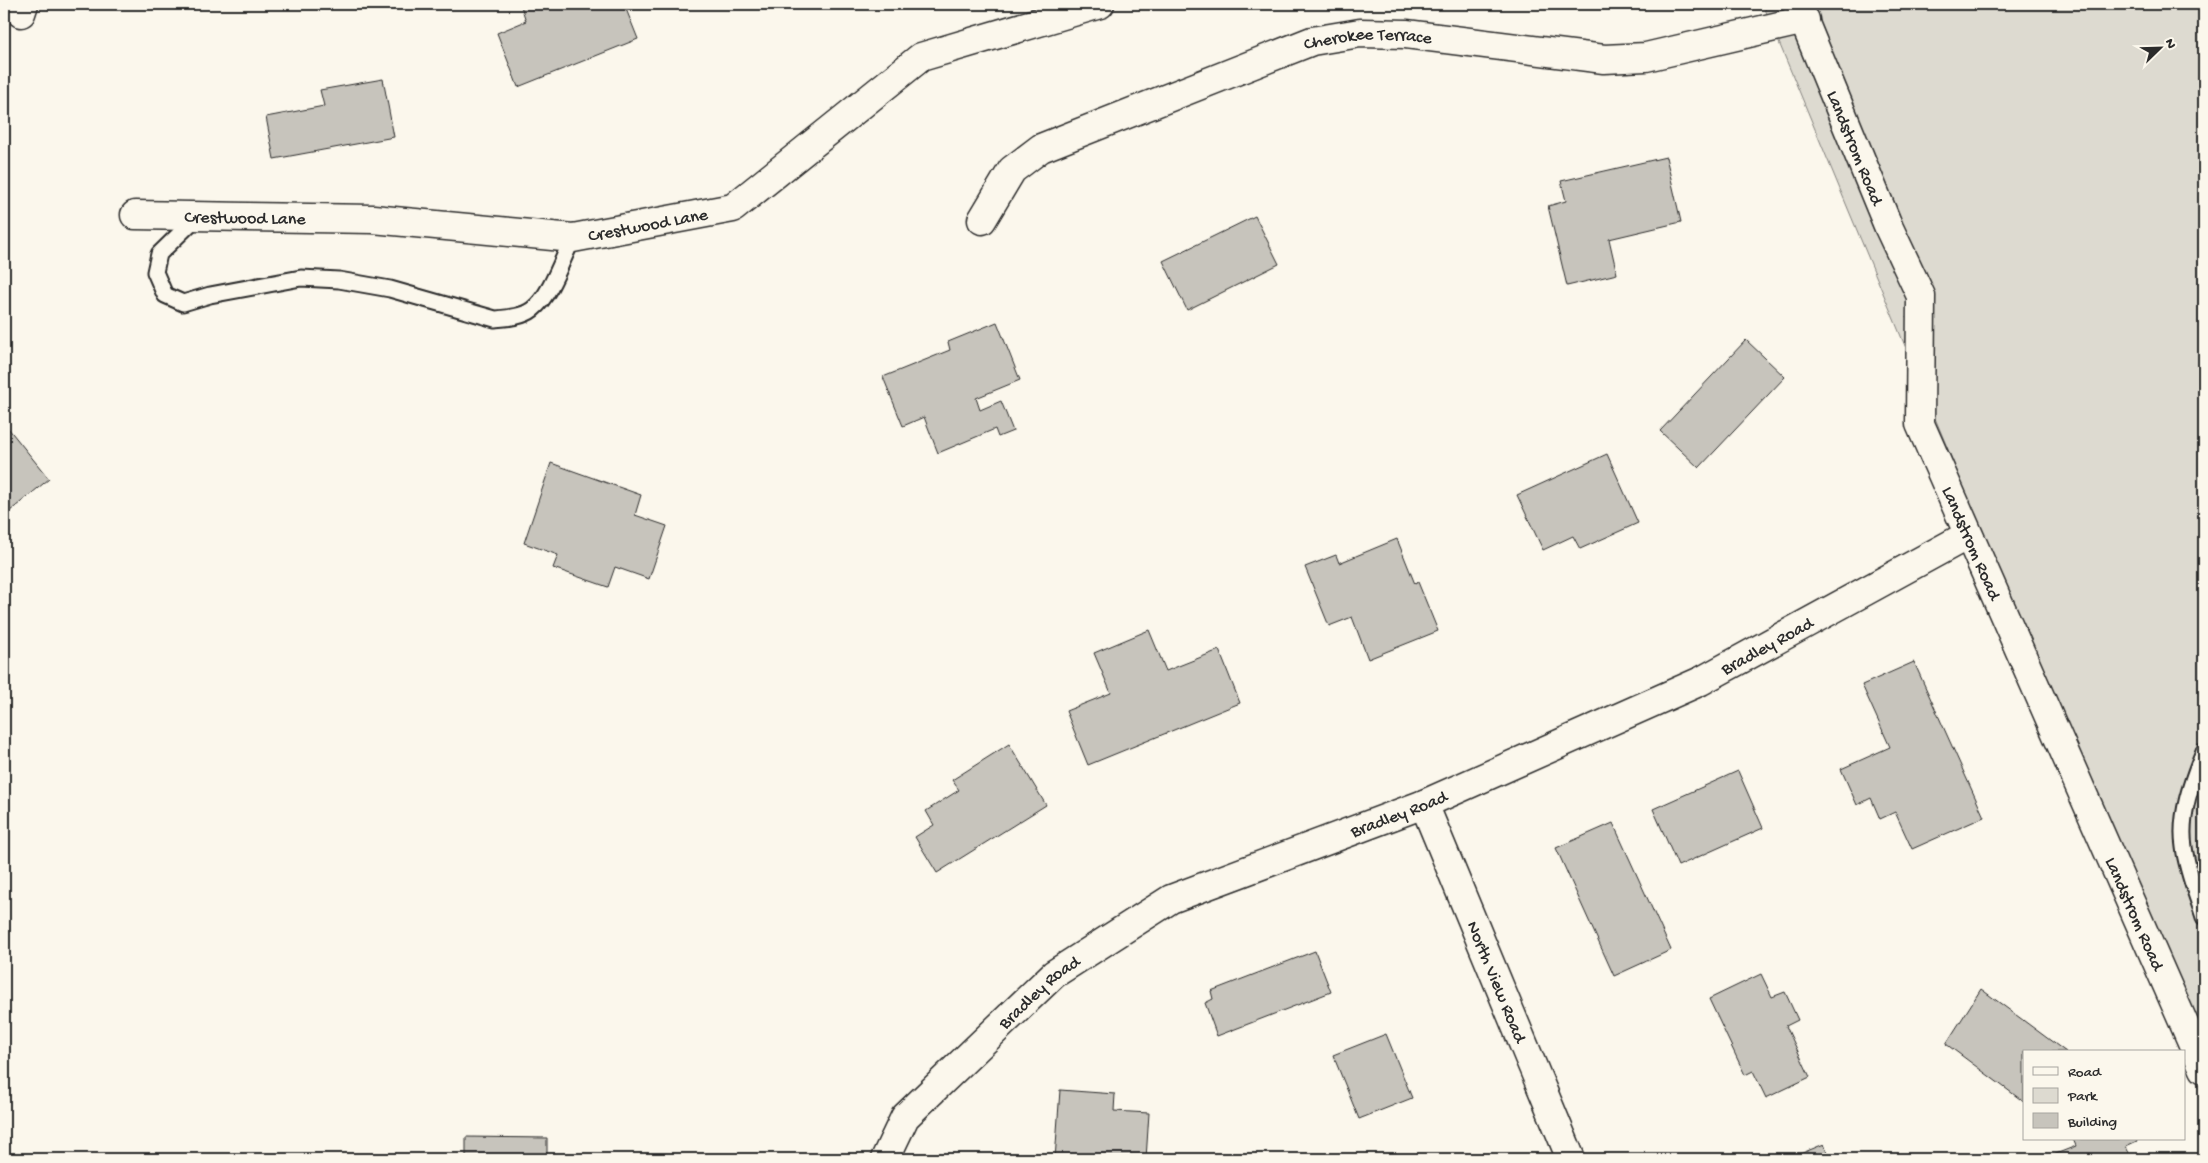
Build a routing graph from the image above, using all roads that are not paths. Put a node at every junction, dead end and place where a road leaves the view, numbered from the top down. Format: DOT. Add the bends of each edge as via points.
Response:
graph roads {
  1 [pos="1100,4"];
  2 [pos="1801,12"];
  3 [pos="135,215"];
  4 [pos="198,216"];
  5 [pos="982,220"];
  6 [pos="572,238"];
  7 [pos="1968,535"];
  8 [pos="2204,751"];
  9 [pos="1424,804"];
  10 [pos="2204,917"];
  11 [pos="2204,1069"];
  12 [pos="885,1159"];
  13 [pos="1571,1159"];
  1 -- 6 [label="street, Crestwood Lane" via="921,57 733,208"];
  2 -- 5 [label="street, Cherokee Terrace" via="1646,57 1604,59 1406,34 1360,33 1312,41 1041,148 1012,170"];
  2 -- 7 [label="street, Landstrom Road" via="1889,228 1921,296 1920,424"];
  3 -- 4 [label="street, Crestwood Lane"];
  4 -- 6 [label="street, Crestwood Lane" via="373,219"];
  4 -- 6 [label="lane" via="158,254 155,272 166,295 183,302 301,278 339,280 390,289 495,319 512,318 532,310 545,296"];
  7 -- 9 [label="street, Bradley Road" via="1701,681"];
  7 -- 11 [label="street, Landstrom Road"];
  8 -- 10 [label="lane" via="2187,799 2184,847"];
  9 -- 12 [label="street, Bradley Road" via="1171,899 1054,974 906,1117"];
  9 -- 13 [label="street, North View Road"];
}
